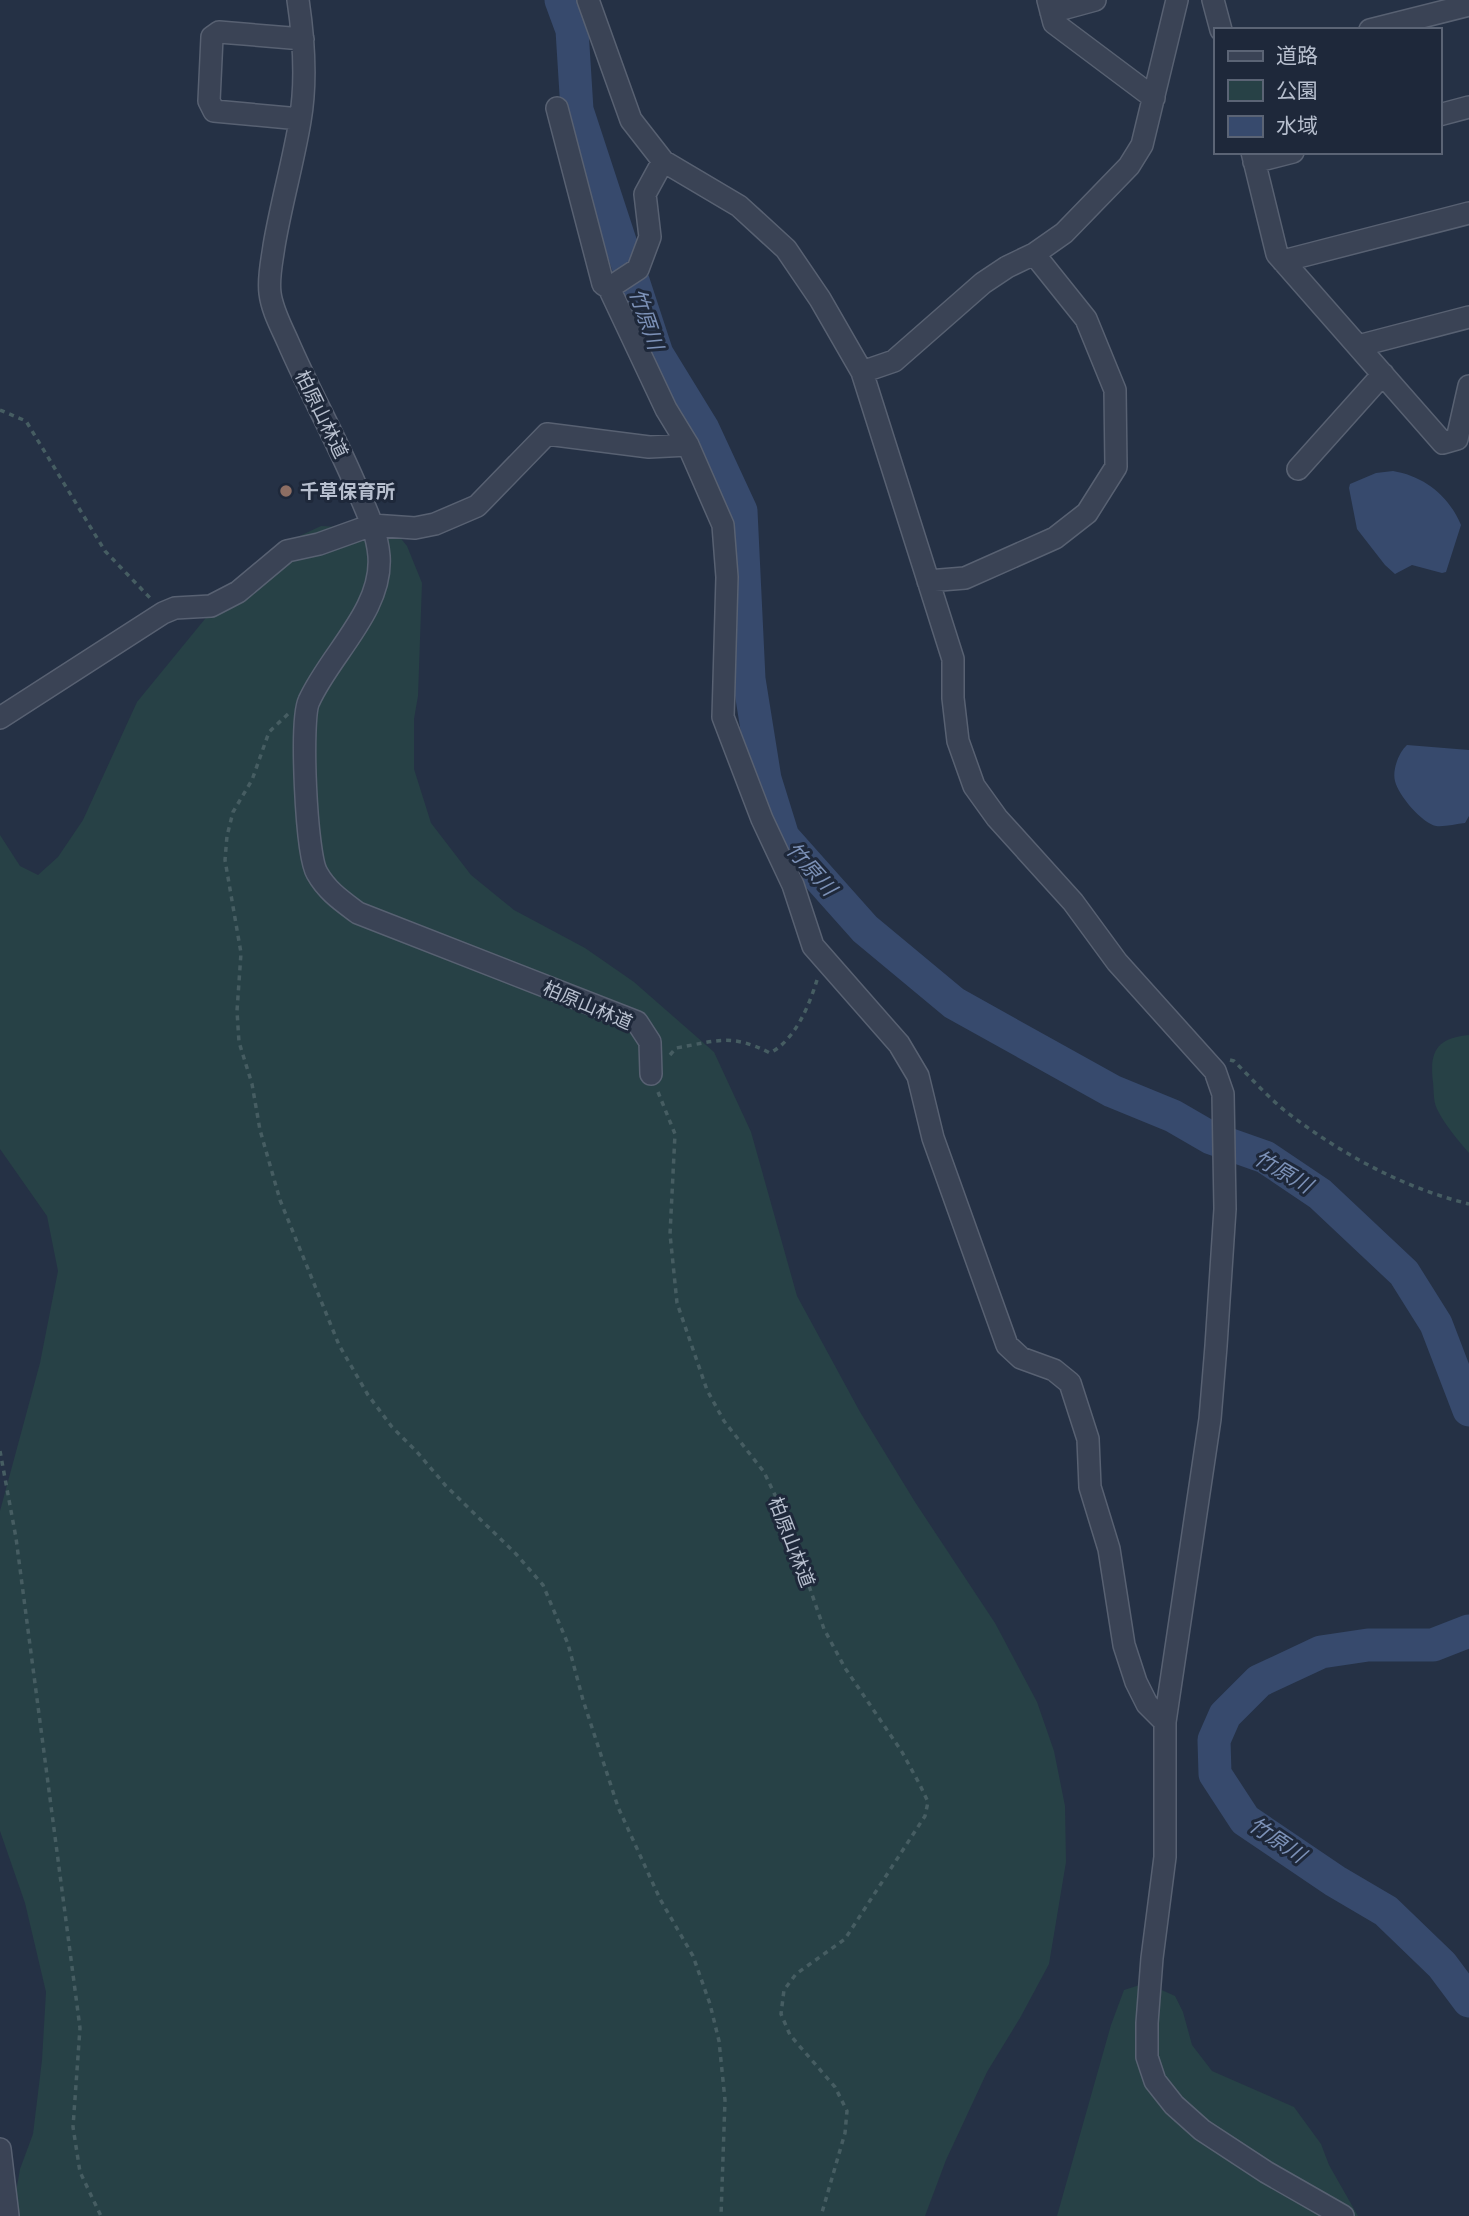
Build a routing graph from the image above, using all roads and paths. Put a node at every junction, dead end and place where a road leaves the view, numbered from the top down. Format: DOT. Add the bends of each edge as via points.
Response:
graph roads {
  1 [pos="298,0"];
  2 [pos="588,0"];
  3 [pos="1096,0"];
  4 [pos="1177,0"];
  5 [pos="1213,0"];
  6 [pos="1469,5"];
  7 [pos="1049,6"];
  8 [pos="1220,28"];
  9 [pos="1378,28"];
  10 [pos="303,39"];
  11 [pos="1154,98"];
  12 [pos="1469,107"];
  13 [pos="557,108"];
  14 [pos="1441,114"];
  15 [pos="300,119"];
  16 [pos="1277,154"];
  17 [pos="1253,157"];
  18 [pos="663,161"];
  19 [pos="1469,214"];
  20 [pos="1034,254"];
  21 [pos="1283,261"];
  22 [pos="612,287"];
  23 [pos="1469,317"];
  24 [pos="1358,346"];
  25 [pos="862,372"];
  26 [pos="1382,374"];
  27 [pos="1469,386"];
  28 [pos="0,410"];
  29 [pos="688,445"];
  30 [pos="1298,468"];
  31 [pos="372,525"];
  32 [pos="928,581"];
  33 [pos="163,613"];
  34 [pos="307,705"];
  35 [pos="0,718"];
  36 [pos="824,956"];
  37 [pos="1203,1057"];
  38 [pos="652,1074"];
  39 [pos="1469,1204"];
  40 [pos="0,1451"];
  41 [pos="1165,1722"];
  42 [pos="0,2149"];
  43 [pos="8,2216"];
  44 [pos="102,2216"];
  45 [pos="721,2216"];
  46 [pos="821,2216"];
  47 [pos="1343,2216"];
  1 -- 10 [label="street, 柏原山林道"];
  2 -- 18 [label="street" via="631,120"];
  3 -- 7 [label="street"];
  4 -- 11 [label="street"];
  5 -- 8 [label="street"];
  6 -- 9 [label="street"];
  7 -- 11 [label="street" via="1054,23"];
  10 -- 15 [label="street, 柏原山林道"];
  10 -- 15 [label="street" via="219,32 212,37 209,102 215,111"];
  11 -- 20 [label="street" via="1142,145 1129,166 1064,233"];
  12 -- 14 [label="street"];
  13 -- 22 [label="street" via="603,284"];
  15 -- 31 [label="street, 柏原山林道" via="280,206 270,293"];
  16 -- 17 [label="street"];
  17 -- 21 [label="street" via="1277,254"];
  18 -- 22 [label="street" via="645,194 650,237 638,270"];
  18 -- 25 [label="street" via="739,206 786,248"];
  19 -- 21 [label="street"];
  20 -- 25 [label="street" via="984,283 894,361"];
  20 -- 32 [label="street" via="1086,319 1115,390 1116,467 1087,513 1055,538 965,578"];
  21 -- 24 [label="street"];
  22 -- 29 [label="street" via="666,409"];
  23 -- 24 [label="street"];
  24 -- 26 [label="street"];
  25 -- 32 [label="street"];
  26 -- 27 [label="street" via="1443,443 1457,439"];
  26 -- 30 [label="street"];
  28 -- 33 [label="path" via="26,421 105,551"];
  29 -- 31 [label="street" via="649,447 547,434 478,506 415,528"];
  29 -- 36 [label="street" via="723,525 727,577 723,717 793,885 813,946"];
  31 -- 33 [label="street" via="287,551 238,592 211,606"];
  31 -- 34 [label="street, 柏原山林道" via="379,580"];
  32 -- 37 [label="street" via="954,659 958,741 974,786 1073,902 1117,962"];
  33 -- 35 [label="street"];
  34 -- 38 [label="street, 柏原山林道" via="309,842 315,871 329,891 358,913 637,1022 650,1042"];
  34 -- 45 [label="path" via="269,732 227,836 226,880 241,953 239,1042 260,1130 280,1200 340,1345 368,1395 446,1486 543,1585 568,1644 618,1807 660,1899 693,1956 710,2004 725,2100"];
  36 -- 38 [label="path" via="811,1001 780,1048 770,1053 730,1039 676,1048"];
  36 -- 41 [label="street" via="899,1044 918,1076 933,1138 1007,1345 1021,1358 1054,1370 1070,1383 1088,1439 1090,1486 1109,1549 1124,1645 1147,1704"];
  37 -- 39 [label="path" via="1234,1061 1282,1108 1381,1173"];
  37 -- 41 [label="street" via="1215,1071 1223,1094 1225,1209 1210,1419"];
  38 -- 46 [label="path, 柏原山林道" via="675,1134 670,1234 677,1303 707,1390 724,1421 764,1472 784,1514 824,1629 928,1802 925,1816 845,1939 796,1974 784,1990 781,2014 790,2035 835,2087 846,2111 845,2133"];
  40 -- 44 [label="path" via="16,1538 80,2028 73,2127 80,2172"];
  41 -- 47 [label="street" via="1166,1846 1147,2023 1147,2057 1155,2081 1202,2130"];
  42 -- 43 [label="street"];
}
